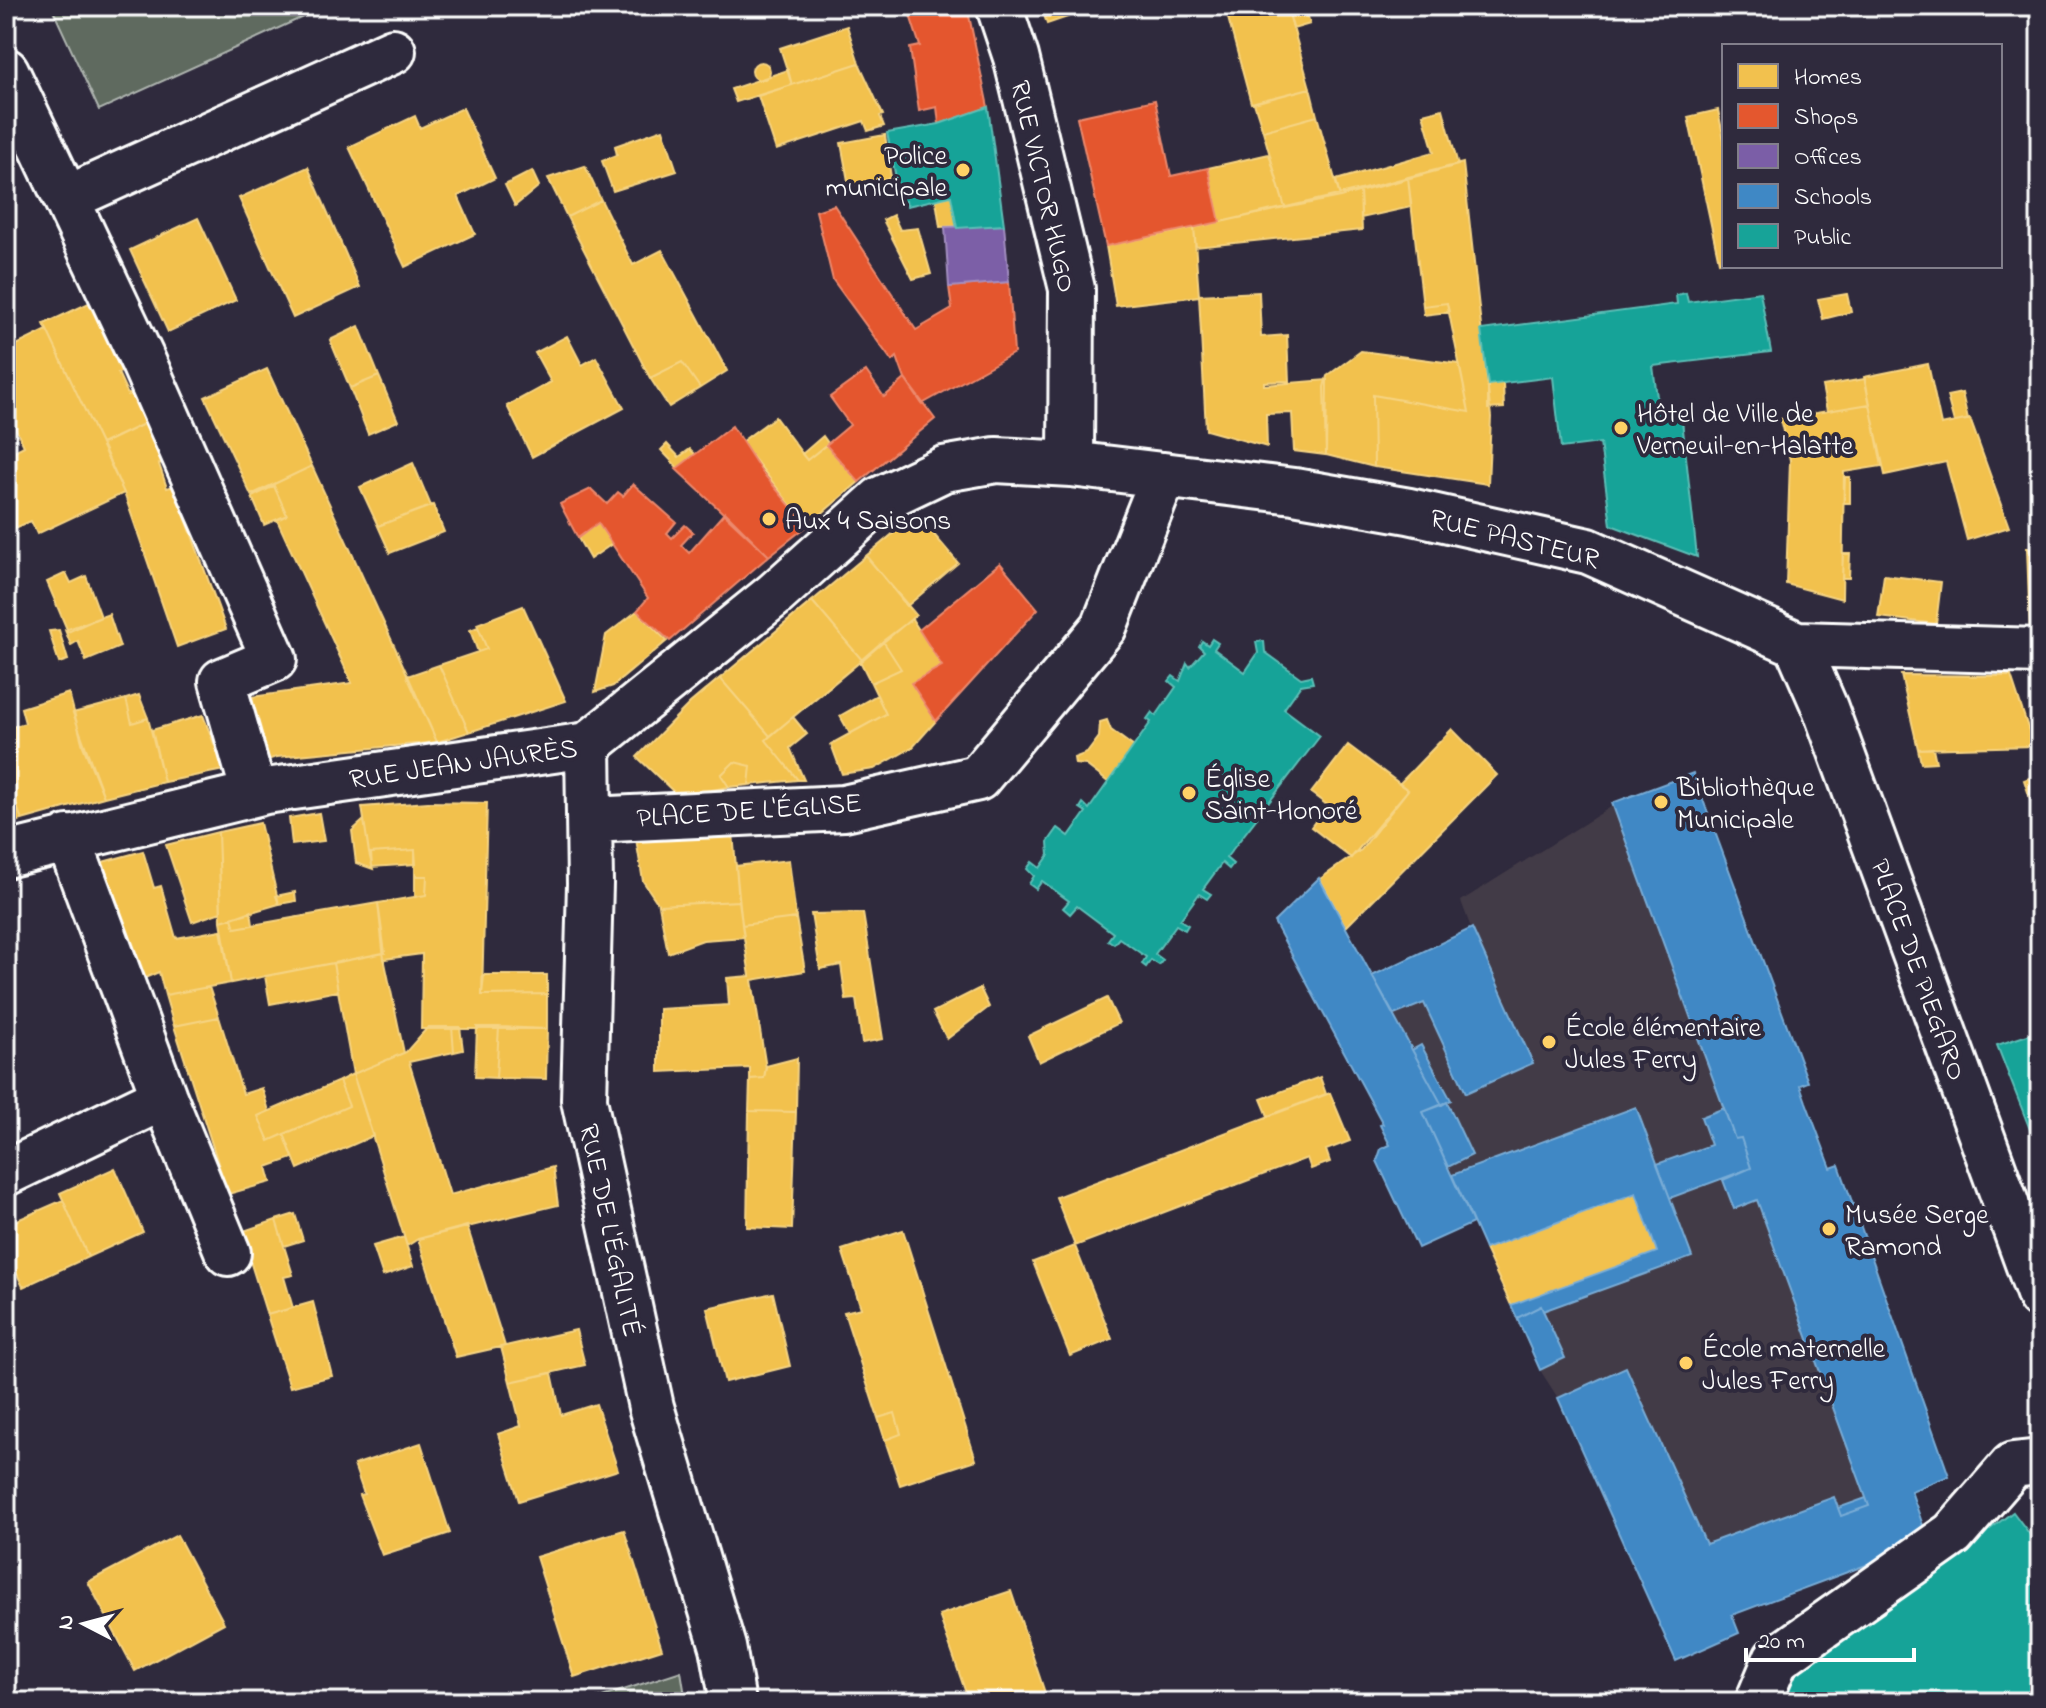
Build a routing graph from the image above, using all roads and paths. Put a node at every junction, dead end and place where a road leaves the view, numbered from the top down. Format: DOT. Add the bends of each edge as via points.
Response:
graph roads {
  1 [pos="999,6"];
  2 [pos="393,51"];
  3 [pos="6,71"];
  4 [pos="68,198"];
  5 [pos="1071,464"];
  6 [pos="1164,475"];
  7 [pos="1797,644"];
  8 [pos="2040,651"];
  9 [pos="588,745"];
  10 [pos="254,793"];
  11 [pos="590,820"];
  12 [pos="68,838"];
  13 [pos="6,855"];
  14 [pos="164,1097"];
  15 [pos="6,1173"];
  16 [pos="228,1253"];
  17 [pos="2040,1296"];
  18 [pos="2040,1462"];
  19 [pos="733,1702"];
  20 [pos="1758,1702"];
  1 -- 5 [label="street, RUE VICTOR HUGO" via="1072,289"];
  2 -- 4 [label="street"];
  3 -- 4 [label="street"];
  4 -- 10 [label="street" via="274,659 222,681"];
  5 -- 6 [label="street, RUE PASTEUR"];
  5 -- 9 [label="street, RUE JEAN JAURÈS" via="996,460 944,469 881,499 774,595"];
  6 -- 7 [label="street, RUE PASTEUR" via="1409,511 1588,551"];
  6 -- 11 [label="street, PLACE DE L'ÉGLISE" via="1104,627 978,778 844,808"];
  7 -- 8 [label="street, RUE PASTEUR"];
  7 -- 17 [label="street, PLACE DE PIEGARO"];
  9 -- 10 [label="street, RUE JEAN JAURÈS"];
  9 -- 11 [label="street, RUE DE L'ÉGALITÉ"];
  10 -- 12 [label="street, RUE JEAN JAURÈS"];
  11 -- 19 [label="street, RUE DE L'ÉGALITÉ" via="584,1100 651,1407 723,1647"];
  12 -- 13 [label="street, RUE JEAN JAURÈS"];
  12 -- 14 [label="street"];
  14 -- 15 [label="street"];
  14 -- 16 [label="street"];
  18 -- 20 [label="street" via="2013,1465 1953,1534 1776,1659"];
}
